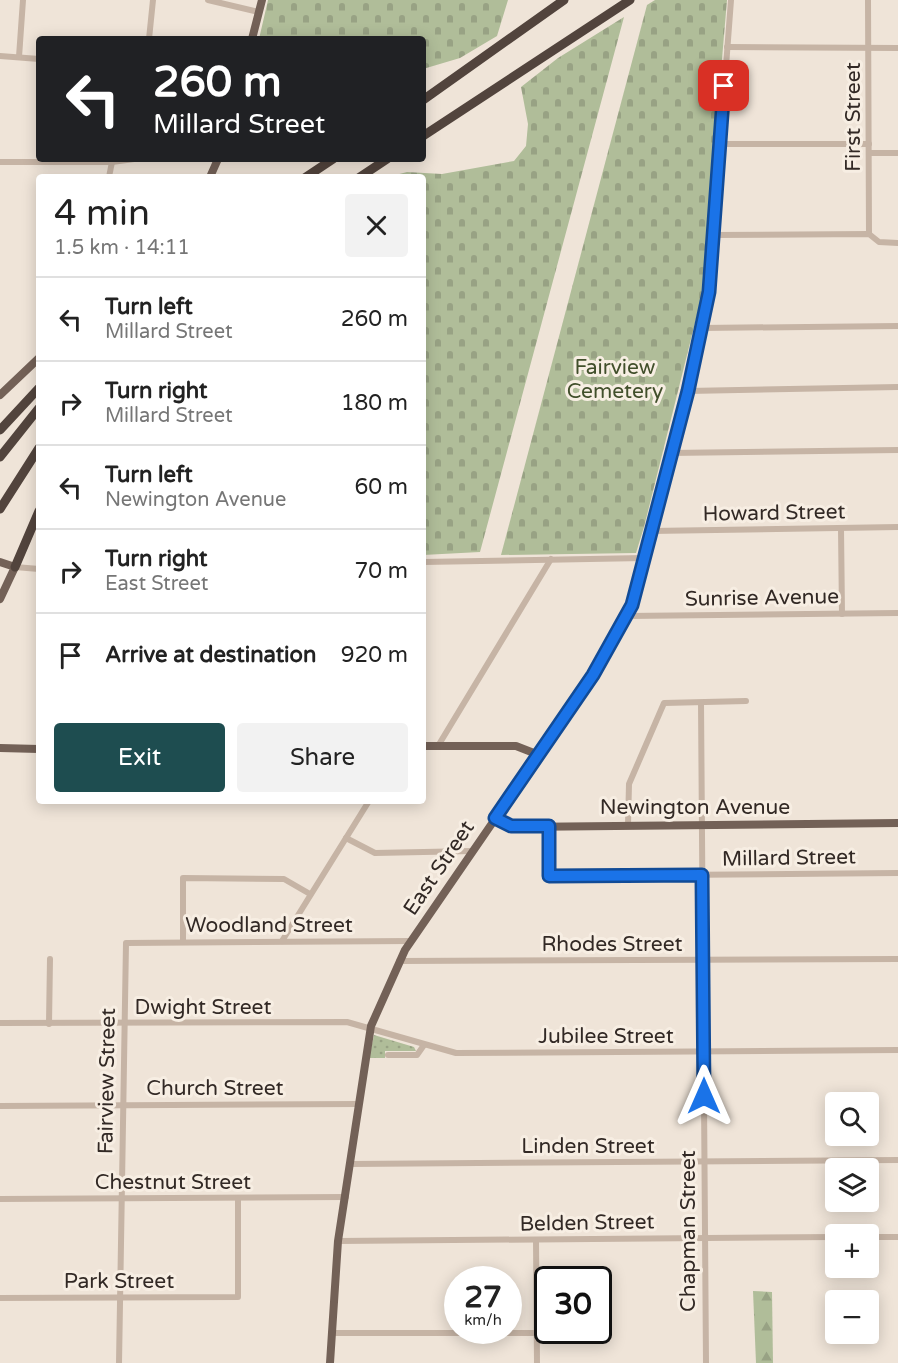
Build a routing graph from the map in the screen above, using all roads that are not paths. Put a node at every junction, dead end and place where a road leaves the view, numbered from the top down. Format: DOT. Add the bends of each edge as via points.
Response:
graph roads {
  1 [pos="23,0"];
  2 [pos="153,0"];
  3 [pos="208,0"];
  4 [pos="262,0"];
  5 [pos="564,0"];
  6 [pos="630,0"];
  7 [pos="732,0"];
  8 [pos="868,0"];
  9 [pos="259,12"];
  10 [pos="149,36"];
  11 [pos="253,36"];
  12 [pos="727,47"];
  13 [pos="869,48"];
  14 [pos="898,48"];
  15 [pos="0,56"];
  16 [pos="19,57"];
  17 [pos="36,59"];
  18 [pos="426,98"];
  19 [pos="426,134"];
  20 [pos="719,144"];
  21 [pos="869,144"];
  22 [pos="869,153"];
  23 [pos="898,153"];
  24 [pos="0,162"];
  25 [pos="112,162"];
  26 [pos="328,162"];
  27 [pos="382,162"];
  28 [pos="110,174"];
  29 [pos="310,174"];
  30 [pos="364,174"];
  31 [pos="869,234"];
  32 [pos="713,235"];
  33 [pos="898,243"];
  34 [pos="898,326"];
  35 [pos="702,328"];
  36 [pos="36,361"];
  37 [pos="898,387"];
  38 [pos="36,391"];
  39 [pos="688,391"];
  40 [pos="0,395"];
  41 [pos="36,412"];
  42 [pos="0,430"];
  43 [pos="898,450"];
  44 [pos="36,452"];
  45 [pos="670,453"];
  46 [pos="0,456"];
  47 [pos="20,474"];
  48 [pos="0,496"];
  49 [pos="0,509"];
  50 [pos="36,518"];
  51 [pos="898,527"];
  52 [pos="841,529"];
  53 [pos="651,531"];
  54 [pos="644,558"];
  55 [pos="551,559"];
  56 [pos="426,562"];
  57 [pos="1,564"];
  58 [pos="15,567"];
  59 [pos="36,569"];
  60 [pos="0,599"];
  61 [pos="898,613"];
  62 [pos="842,614"];
  63 [pos="627,616"];
  64 [pos="746,701"];
  65 [pos="701,703"];
  66 [pos="426,746"];
  67 [pos="438,746"];
  68 [pos="0,748"];
  69 [pos="36,749"];
  70 [pos="538,755"];
  71 [pos="367,804"];
  72 [pos="495,818"];
  73 [pos="898,823"];
  74 [pos="628,825"];
  75 [pos="702,825"];
  76 [pos="549,826"];
  77 [pos="346,838"];
  78 [pos="472,851"];
  79 [pos="898,873"];
  80 [pos="702,875"];
  81 [pos="310,894"];
  82 [pos="282,941"];
  83 [pos="411,941"];
  84 [pos="183,942"];
  85 [pos="126,943"];
  86 [pos="50,958"];
  87 [pos="898,959"];
  88 [pos="703,960"];
  89 [pos="399,961"];
  90 [pos="0,1023"];
  91 [pos="49,1024"];
  92 [pos="125,1024"];
  93 [pos="370,1028"];
  94 [pos="424,1045"];
  95 [pos="898,1050"];
  96 [pos="703,1052"];
  97 [pos="388,1055"];
  98 [pos="359,1104"];
  99 [pos="122,1105"];
  100 [pos="0,1106"];
  101 [pos="898,1160"];
  102 [pos="704,1161"];
  103 [pos="351,1164"];
  104 [pos="238,1197"];
  105 [pos="346,1197"];
  106 [pos="0,1199"];
  107 [pos="122,1199"];
  108 [pos="879,1237"];
  109 [pos="898,1237"];
  110 [pos="825,1238"];
  111 [pos="705,1239"];
  112 [pos="536,1240"];
  113 [pos="338,1241"];
  114 [pos="536,1266"];
  115 [pos="0,1298"];
  116 [pos="121,1298"];
  117 [pos="331,1333"];
  118 [pos="534,1333"];
  119 [pos="537,1344"];
  120 [pos="119,1363"];
  121 [pos="330,1363"];
  122 [pos="537,1363"];
  123 [pos="705,1363"];
  1 -- 16 [label="street"];
  2 -- 10 [label="street"];
  3 -- 9 [label="street"];
  4 -- 9 [label="main road"];
  5 -- 18 [label="highway"];
  6 -- 19 [label="highway"];
  7 -- 12 [label="street, East Street"];
  8 -- 13 [label="street, First Street"];
  9 -- 11 [label="main road"];
  12 -- 13 [label="street"];
  12 -- 20 [label="street, East Street"];
  13 -- 14 [label="street"];
  13 -- 21 [label="street, First Street"];
  15 -- 16 [label="street"];
  16 -- 17 [label="street"];
  20 -- 21 [label="street"];
  20 -- 32 [label="street, East Street"];
  21 -- 22 [label="street, First Street"];
  22 -- 23 [label="street"];
  22 -- 31 [label="street, First Street"];
  24 -- 25 [label="street"];
  25 -- 28 [label="street"];
  26 -- 29 [label="highway"];
  27 -- 30 [label="highway"];
  31 -- 32 [label="street"];
  31 -- 33 [label="street" via="879,242"];
  32 -- 35 [label="street, East Street"];
  34 -- 35 [label="street"];
  35 -- 39 [label="street, East Street"];
  36 -- 40 [label="main road"];
  37 -- 39 [label="street"];
  38 -- 42 [label="highway"];
  39 -- 45 [label="street, East Street"];
  41 -- 46 [label="highway"];
  43 -- 45 [label="street"];
  44 -- 47 [label="highway"];
  45 -- 53 [label="street, East Street"];
  47 -- 48 [label="highway"];
  47 -- 49 [label="highway"];
  50 -- 58 [label="highway"];
  51 -- 52 [label="street, Howard Street"];
  52 -- 53 [label="street, Howard Street"];
  52 -- 62 [label="street"];
  53 -- 54 [label="street, East Street"];
  54 -- 55 [label="street"];
  54 -- 63 [label="street, East Street"];
  55 -- 56 [label="street"];
  55 -- 67 [label="street"];
  57 -- 58 [label="main road"];
  58 -- 59 [label="street"];
  58 -- 60 [label="main road"];
  61 -- 62 [label="street, Sunrise Avenue"];
  62 -- 63 [label="street, Sunrise Avenue"];
  63 -- 70 [label="street, East Street" via="593,675"];
  64 -- 65 [label="street"];
  65 -- 74 [label="street" via="664,703 629,784"];
  65 -- 75 [label="street, Chapman Street"];
  66 -- 67 [label="main road"];
  67 -- 70 [label="main road" via="519,746"];
  68 -- 69 [label="main road"];
  70 -- 72 [label="main road, East Street"];
  71 -- 77 [label="street"];
  72 -- 76 [label="main road, Newington Avenue" via="511,826"];
  72 -- 78 [label="main road, East Street"];
  73 -- 75 [label="main road, Newington Avenue"];
  74 -- 75 [label="main road, Newington Avenue"];
  74 -- 76 [label="main road, Newington Avenue"];
  75 -- 80 [label="street, Chapman Street"];
  76 -- 80 [label="street, Millard Street" via="549,876"];
  77 -- 78 [label="street" via="375,853"];
  77 -- 81 [label="street"];
  78 -- 83 [label="main road, East Street"];
  79 -- 80 [label="street, Millard Street"];
  80 -- 88 [label="street, Chapman Street"];
  81 -- 82 [label="street"];
  81 -- 84 [label="street" via="284,879 183,878"];
  82 -- 83 [label="street, Woodland Street"];
  82 -- 84 [label="street, Woodland Street"];
  83 -- 89 [label="main road, East Street"];
  84 -- 85 [label="street, Woodland Street"];
  85 -- 92 [label="street, Fairview Street"];
  86 -- 91 [label="street"];
  87 -- 88 [label="street, Rhodes Street"];
  88 -- 89 [label="street, Rhodes Street"];
  88 -- 96 [label="street, Chapman Street"];
  89 -- 93 [label="main road, East Street"];
  90 -- 91 [label="street, Dwight Street"];
  91 -- 92 [label="street, Dwight Street"];
  92 -- 93 [label="street, Dwight Street" via="343,1022"];
  92 -- 99 [label="street, Fairview Street"];
  93 -- 94 [label="street, Jubilee Street"];
  93 -- 98 [label="main road, East Street"];
  94 -- 96 [label="street, Jubilee Street" via="456,1053"];
  94 -- 97 [label="street" via="418,1054"];
  95 -- 96 [label="street, Jubilee Street"];
  96 -- 102 [label="street, Chapman Street"];
  98 -- 99 [label="street, Church Street"];
  98 -- 103 [label="main road, East Street"];
  99 -- 100 [label="street, Church Street"];
  99 -- 107 [label="street, Fairview Street"];
  101 -- 102 [label="street, Linden Street"];
  102 -- 103 [label="street, Linden Street"];
  102 -- 111 [label="street, Chapman Street"];
  103 -- 105 [label="main road, East Street"];
  104 -- 105 [label="street, Chestnut Street"];
  104 -- 107 [label="street, Chestnut Street"];
  104 -- 116 [label="street, Park Street" via="238,1297"];
  105 -- 113 [label="main road, East Street"];
  106 -- 107 [label="street, Chestnut Street"];
  107 -- 116 [label="street, Fairview Street"];
  108 -- 109 [label="street"];
  110 -- 111 [label="street, Belden Street"];
  111 -- 112 [label="street, Belden Street"];
  111 -- 123 [label="street, Chapman Street"];
  112 -- 113 [label="street, Belden Street"];
  112 -- 114 [label="street"];
  113 -- 117 [label="main road, East Street"];
  115 -- 116 [label="street, Park Street"];
  116 -- 120 [label="street, Fairview Street"];
  117 -- 118 [label="street"];
  117 -- 121 [label="main road, East Street"];
  119 -- 122 [label="street"];
}
